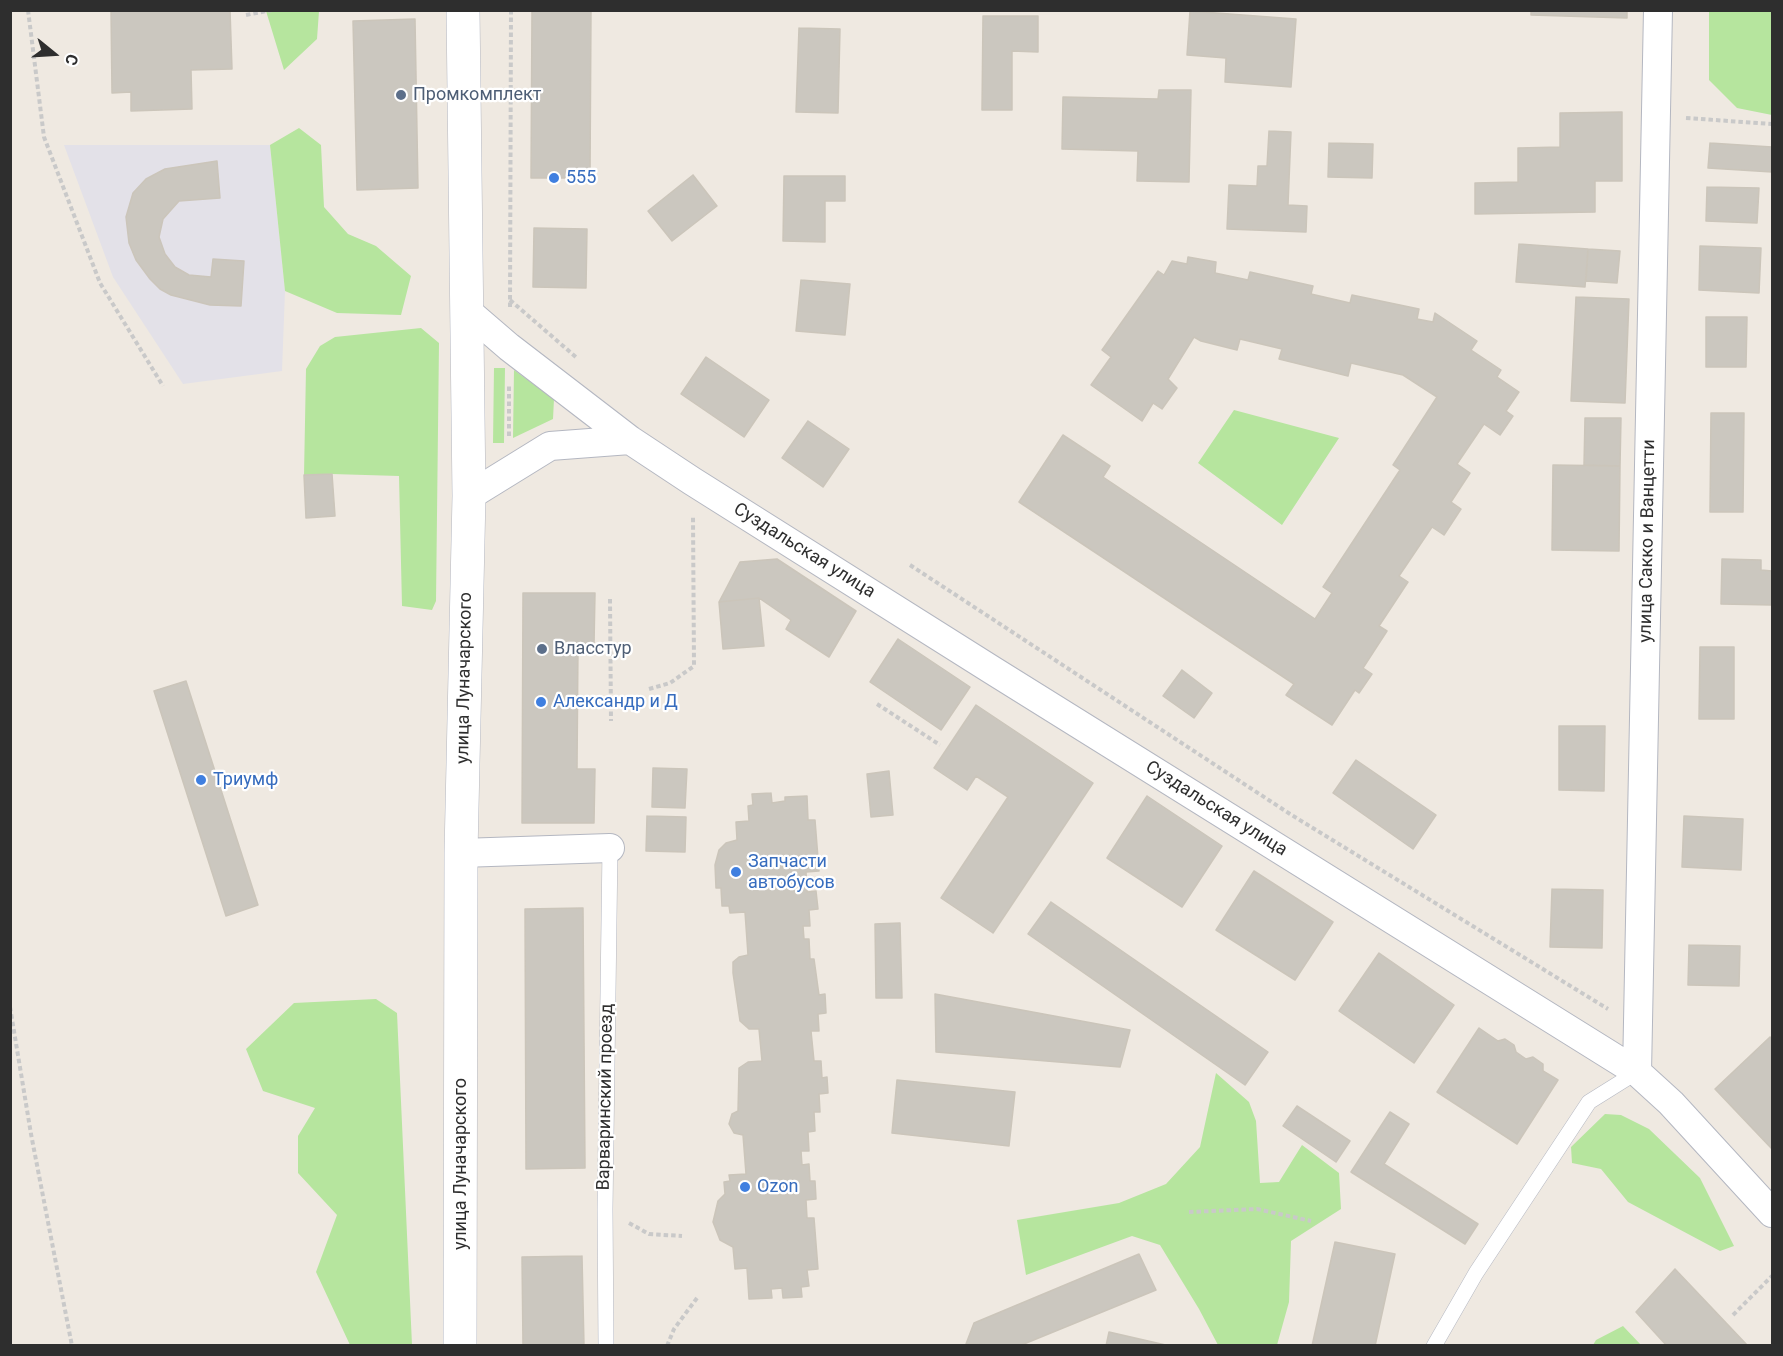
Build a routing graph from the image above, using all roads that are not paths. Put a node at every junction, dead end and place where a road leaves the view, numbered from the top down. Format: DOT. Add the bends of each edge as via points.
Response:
graph roads {
  1 [pos="463,10"];
  2 [pos="1658,10"];
  3 [pos="466,310"];
  4 [pos="630,440"];
  5 [pos="469,496"];
  6 [pos="610,848"];
  7 [pos="461,854"];
  8 [pos="1637,1072"];
  9 [pos="1773,1213"];
  10 [pos="460,1346"];
  11 [pos="606,1346"];
  12 [pos="1434,1346"];
  1 -- 3 [label="main road, улица Луначарского"];
  2 -- 8 [label="street, улица Сакко и Ванцетти"];
  3 -- 4 [label="street, Суздальская улица"];
  3 -- 5 [label="main road, улица Луначарского"];
  4 -- 5 [label="street" via="550,446"];
  4 -- 8 [label="street, Суздальская улица"];
  5 -- 7 [label="main road, улица Луначарского"];
  6 -- 7 [label="street"];
  6 -- 11 [label="lane, Варваринский проезд"];
  7 -- 10 [label="main road, улица Луначарского"];
  8 -- 9 [label="street, Суздальская улица" via="1671,1102"];
  8 -- 12 [label="lane" via="1589,1102 1476,1273"];
}
